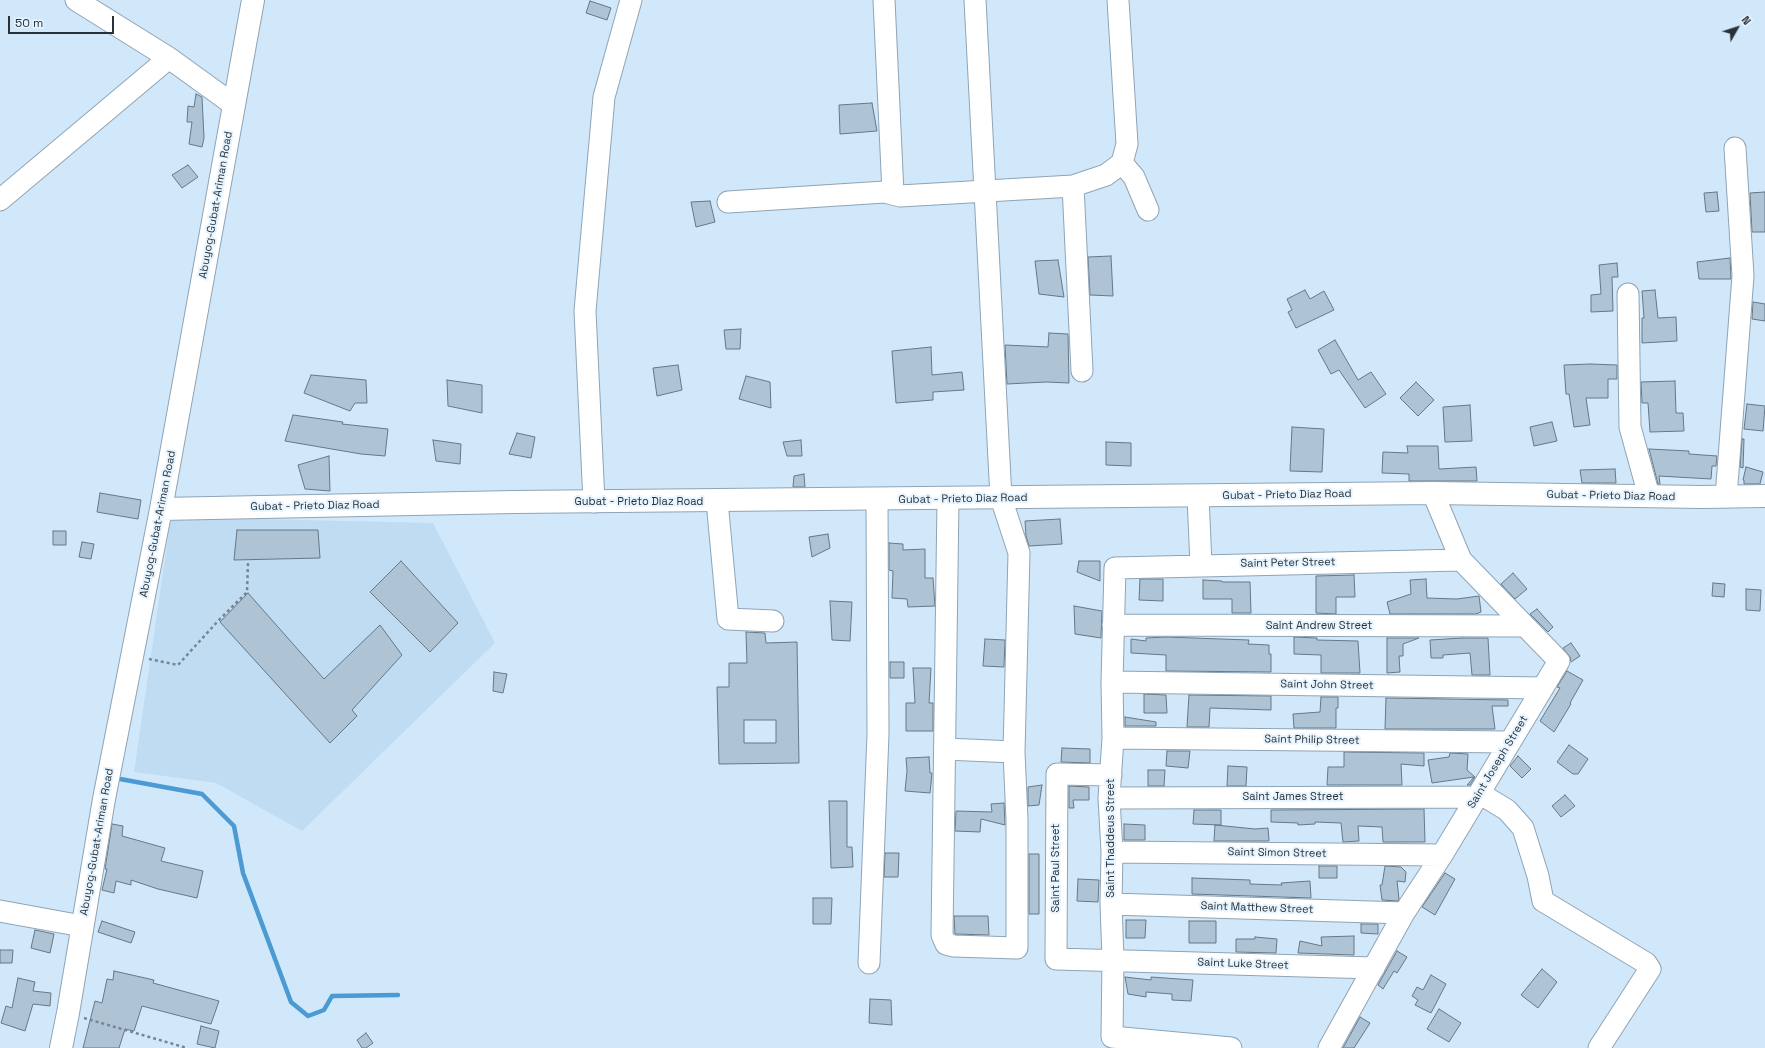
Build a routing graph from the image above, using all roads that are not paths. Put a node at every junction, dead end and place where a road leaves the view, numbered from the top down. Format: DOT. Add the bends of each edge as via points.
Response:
graph roads {
  1 [pos="76,0"];
  2 [pos="253,0"];
  3 [pos="631,0"];
  4 [pos="884,0"];
  5 [pos="975,0"];
  6 [pos="1118,0"];
  7 [pos="169,58"];
  8 [pos="234,105"];
  9 [pos="1735,148"];
  10 [pos="1122,163"];
  11 [pos="1073,186"];
  12 [pos="985,190"];
  13 [pos="893,193"];
  14 [pos="0,200"];
  15 [pos="728,202"];
  16 [pos="1148,210"];
  17 [pos="1628,294"];
  18 [pos="1082,371"];
  19 [pos="1433,493"];
  20 [pos="1198,496"];
  21 [pos="1649,496"];
  22 [pos="1765,496"];
  23 [pos="1726,497"];
  24 [pos="1001,498"];
  25 [pos="948,499"];
  26 [pos="878,500"];
  27 [pos="717,501"];
  28 [pos="594,502"];
  29 [pos="162,508"];
  30 [pos="1461,560"];
  31 [pos="1201,565"];
  32 [pos="1115,568"];
  33 [pos="773,621"];
  34 [pos="1113,626"];
  35 [pos="1525,626"];
  36 [pos="1112,682"];
  37 [pos="1543,688"];
  38 [pos="1113,738"];
  39 [pos="1510,742"];
  40 [pos="945,749"];
  41 [pos="1014,752"];
  42 [pos="1111,775"];
  43 [pos="1478,795"];
  44 [pos="1109,798"];
  45 [pos="1112,852"];
  46 [pos="1442,855"];
  47 [pos="1111,904"];
  48 [pos="0,911"];
  49 [pos="1404,913"];
  50 [pos="82,926"];
  51 [pos="1113,960"];
  52 [pos="869,963"];
  53 [pos="1374,968"];
  54 [pos="61,1048"];
  55 [pos="1230,1048"];
  56 [pos="1329,1048"];
  57 [pos="1598,1048"];
  1 -- 7 [label="street"];
  2 -- 8 [label="main road, Abuyog-Gubat-Ariman Road"];
  3 -- 28 [label="street" via="604,97 584,311"];
  4 -- 13 [label="street"];
  5 -- 12 [label="street"];
  6 -- 10 [label="street" via="1127,144"];
  7 -- 8 [label="street"];
  7 -- 14 [label="street"];
  8 -- 29 [label="main road, Abuyog-Gubat-Ariman Road"];
  9 -- 23 [label="street" via="1743,276"];
  10 -- 11 [label="street" via="1106,175"];
  10 -- 16 [label="street" via="1134,177"];
  11 -- 12 [label="street"];
  11 -- 18 [label="street"];
  12 -- 13 [label="street" via="900,196"];
  12 -- 24 [label="street"];
  13 -- 15 [label="street"];
  17 -- 21 [label="street" via="1630,427"];
  19 -- 20 [label="main road, Gubat - Prieto Diaz Road"];
  19 -- 21 [label="main road, Gubat - Prieto Diaz Road"];
  19 -- 30 [label="street, Saint Joseph Street"];
  20 -- 24 [label="main road, Gubat - Prieto Diaz Road"];
  20 -- 31 [label="street"];
  21 -- 23 [label="main road, Gubat - Prieto Diaz Road"];
  22 -- 23 [label="main road, Gubat - Prieto Diaz Road"];
  24 -- 25 [label="main road, Gubat - Prieto Diaz Road"];
  24 -- 41 [label="street" via="1019,553"];
  25 -- 26 [label="main road, Gubat - Prieto Diaz Road"];
  25 -- 40 [label="street"];
  26 -- 27 [label="main road, Gubat - Prieto Diaz Road"];
  26 -- 52 [label="street" via="878,734"];
  27 -- 28 [label="main road, Gubat - Prieto Diaz Road"];
  27 -- 33 [label="street" via="728,619"];
  28 -- 29 [label="main road, Gubat - Prieto Diaz Road"];
  29 -- 50 [label="main road, Abuyog-Gubat-Ariman Road" via="104,799"];
  30 -- 31 [label="street, Saint Peter Street"];
  30 -- 35 [label="street, Saint Joseph Street"];
  31 -- 32 [label="street, Saint Peter Street"];
  32 -- 34 [label="street, Saint Thaddeus Street"];
  34 -- 35 [label="street, Saint Andrew Street"];
  34 -- 36 [label="street, Saint Thaddeus Street"];
  35 -- 37 [label="street, Saint Joseph Street" via="1559,661"];
  36 -- 37 [label="street, Saint John Street"];
  36 -- 38 [label="street, Saint Thaddeus Street"];
  37 -- 39 [label="street, Saint Joseph Street"];
  38 -- 39 [label="street, Saint Philip Street"];
  38 -- 42 [label="street, Saint Thaddeus Street"];
  39 -- 43 [label="street, Saint Joseph Street"];
  40 -- 41 [label="street"];
  40 -- 41 [label="street" via="942,935 946,944 954,946 1016,948 1017,820"];
  42 -- 44 [label="street, Saint Thaddeus Street"];
  42 -- 51 [label="street, Saint Paul Street" via="1057,774 1056,959"];
  43 -- 44 [label="street, Saint James Street"];
  43 -- 46 [label="street, Saint Joseph Street"];
  43 -- 57 [label="street" via="1507,810 1523,828 1543,901 1646,963 1650,969"];
  44 -- 45 [label="street, Saint Thaddeus Street"];
  45 -- 46 [label="street, Saint Simon Street"];
  45 -- 47 [label="street, Saint Thaddeus Street"];
  46 -- 49 [label="street, Saint Joseph Street"];
  47 -- 49 [label="street, Saint Matthew Street"];
  47 -- 51 [label="street, Saint Thaddeus Street"];
  48 -- 50 [label="street"];
  49 -- 53 [label="street, Saint Joseph Street"];
  50 -- 54 [label="main road, Abuyog-Gubat-Ariman Road"];
  51 -- 53 [label="street, Saint Luke Street"];
  51 -- 55 [label="street, Saint Thaddeus Street" via="1112,1037"];
  53 -- 56 [label="street, Saint Joseph Street"];
}
